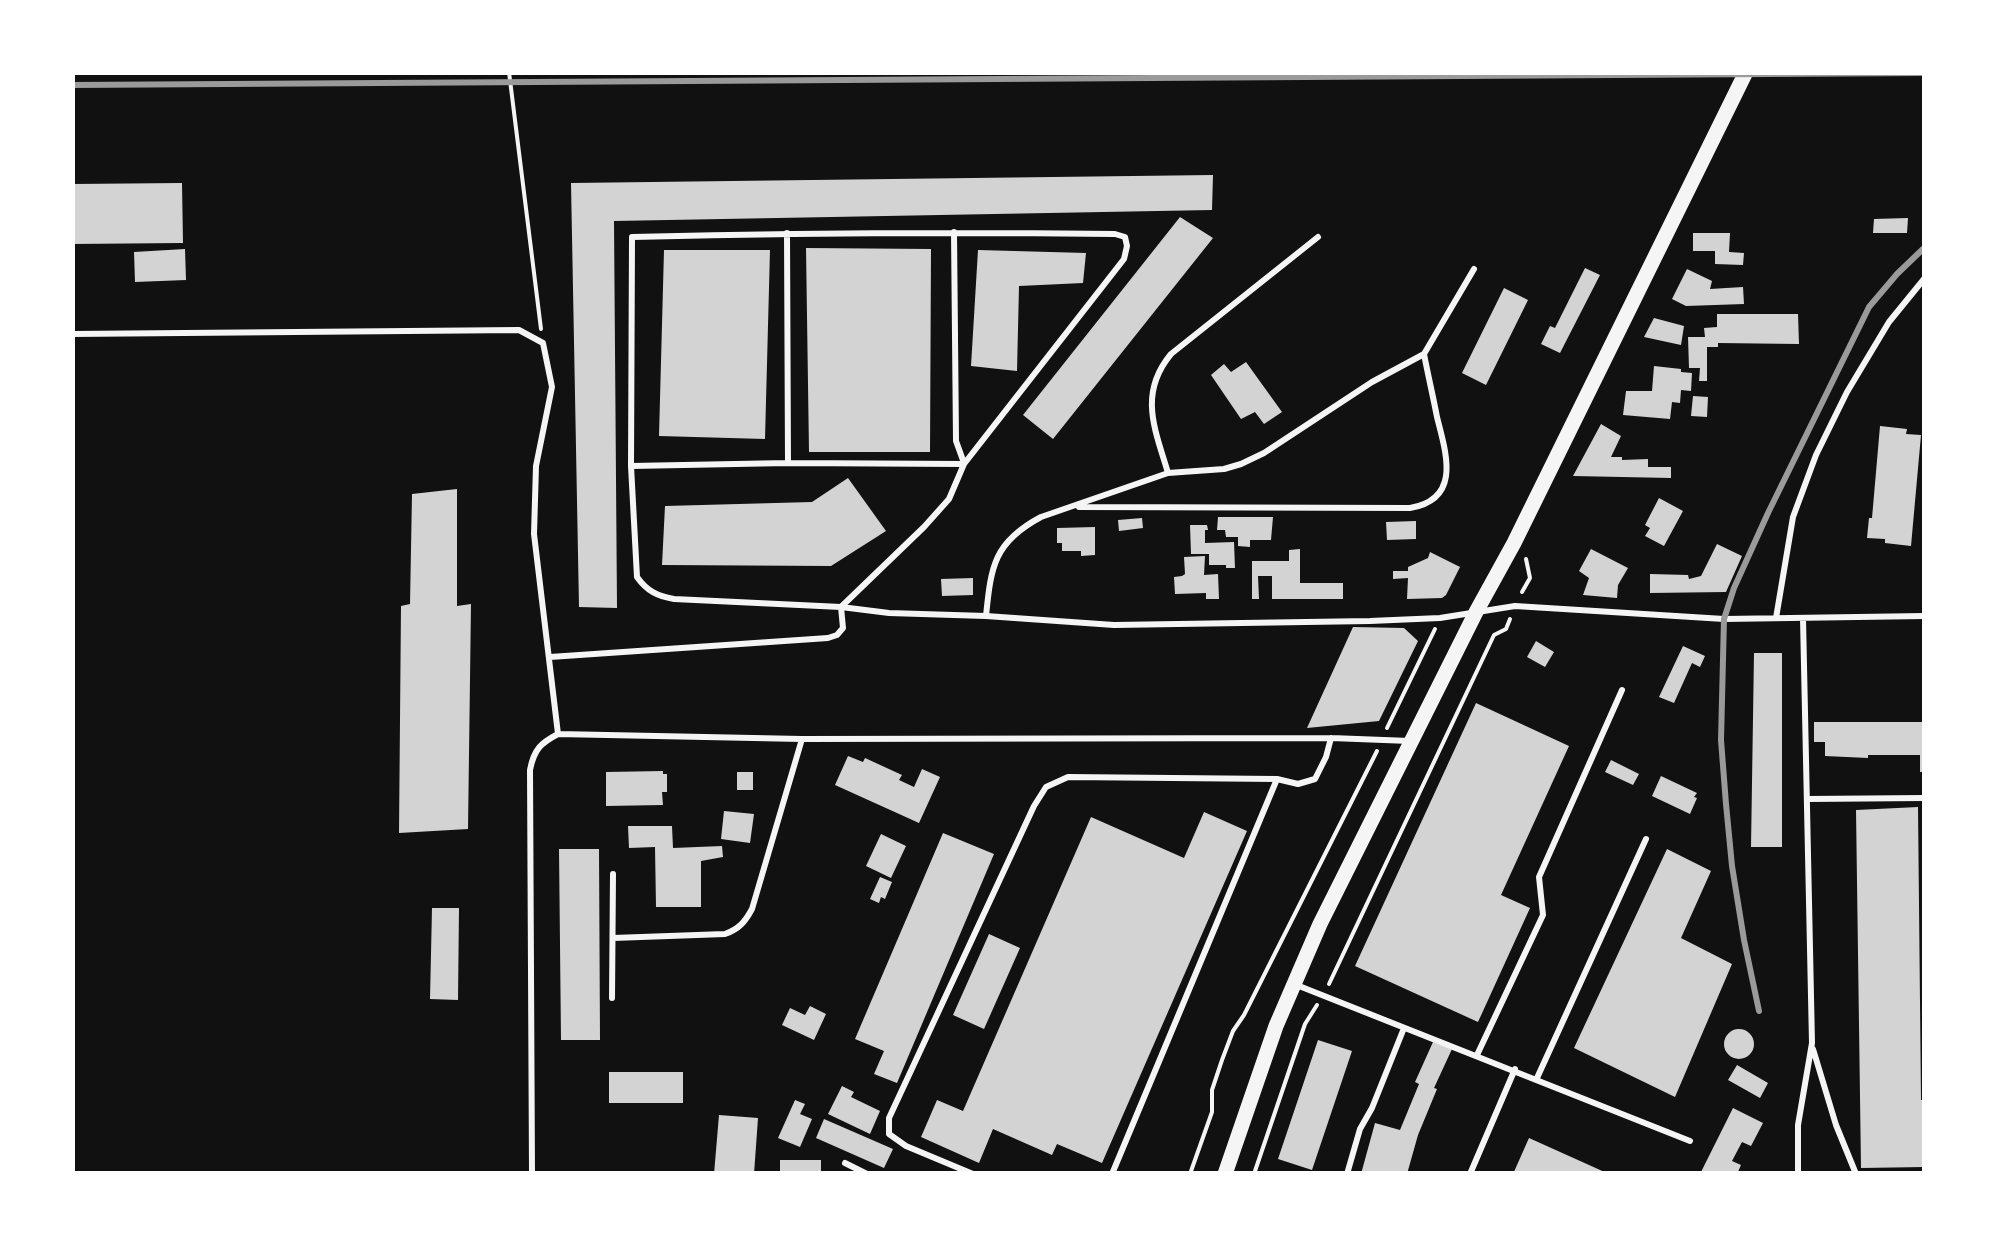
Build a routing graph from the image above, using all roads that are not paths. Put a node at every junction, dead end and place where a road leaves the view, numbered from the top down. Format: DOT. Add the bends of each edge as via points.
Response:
graph roads {
  1 [pos="1746,72"];
  2 [pos="954,232"];
  3 [pos="787,233"];
  4 [pos="1318,237"];
  5 [pos="1474,269"];
  6 [pos="1924,278"];
  7 [pos="72,334"];
  8 [pos="1424,354"];
  9 [pos="788,463"];
  10 [pos="964,464"];
  11 [pos="631,466"];
  12 [pos="1168,473"];
  13 [pos="1070,507"];
  14 [pos="841,607"];
  15 [pos="1476,612"];
  16 [pos="986,616"];
  17 [pos="1924,616"];
  18 [pos="1776,618"];
  19 [pos="1803,618"];
  20 [pos="550,657"];
  21 [pos="1622,690"];
  22 [pos="558,734"];
  23 [pos="802,738"];
  24 [pos="1331,738"];
  25 [pos="1411,742"];
  26 [pos="1276,780"];
  27 [pos="1924,798"];
  28 [pos="1807,799"];
  29 [pos="1646,840"];
  30 [pos="613,874"];
  31 [pos="613,938"];
  32 [pos="1293,983"];
  33 [pos="612,998"];
  34 [pos="1404,1028"];
  35 [pos="1812,1043"];
  36 [pos="1478,1056"];
  37 [pos="1515,1069"];
  38 [pos="1537,1078"];
  39 [pos="1690,1141"];
  40 [pos="845,1164"];
  41 [pos="532,1174"];
  42 [pos="867,1174"];
  43 [pos="973,1174"];
  44 [pos="1112,1174"];
  45 [pos="1225,1174"];
  46 [pos="1347,1174"];
  47 [pos="1470,1174"];
  48 [pos="1798,1174"];
  49 [pos="1856,1174"];
  1 -- 15 [label="main road" via="1520,546"];
  2 -- 3 [label="lane"];
  2 -- 10 [label="lane" via="956,441"];
  2 -- 10 [label="lane" via="1115,234 1127,246 1124,259"];
  3 -- 9 [label="lane"];
  3 -- 11 [label="lane" via="632,237"];
  4 -- 12 [label="lane" via="1163,363 1151,409"];
  5 -- 8 [label="lane"];
  6 -- 18 [label="lane" via="1889,322 1816,455 1793,518"];
  7 -- 20 [label="lane" via="519,330 543,343 552,387 536,466 534,534"];
  8 -- 12 [label="lane" via="1252,460"];
  8 -- 13 [label="lane" via="1448,464 1445,484 1427,504"];
  9 -- 10 [label="lane"];
  9 -- 11 [label="lane"];
  10 -- 14 [label="lane" via="949,498"];
  11 -- 14 [label="lane" via="637,577 646,589 674,599"];
  12 -- 13 [label="lane"];
  13 -- 16 [label="lane" via="1028,523 1006,543 990,574"];
  14 -- 16 [label="lane"];
  14 -- 20 [label="lane" via="843,628 828,638"];
  15 -- 16 [label="lane" via="1370,622 1114,624"];
  15 -- 18 [label="lane" via="1515,606"];
  15 -- 25 [label="main road"];
  17 -- 19 [label="lane"];
  18 -- 19 [label="lane"];
  19 -- 28 [label="lane"];
  20 -- 22 [label="lane"];
  21 -- 36 [label="lane" via="1539,877 1543,916"];
  22 -- 23 [label="lane"];
  22 -- 41 [label="lane" via="541,743 530,770"];
  23 -- 24 [label="lane"];
  23 -- 31 [label="lane" via="746,921 725,934"];
  24 -- 25 [label="lane"];
  24 -- 26 [label="lane" via="1315,779"];
  25 -- 32 [label="main road"];
  26 -- 43 [label="lane" via="1068,776 1046,787 889,1118 890,1134 906,1146"];
  26 -- 44 [label="lane"];
  27 -- 28 [label="lane"];
  28 -- 35 [label="lane"];
  29 -- 38 [label="lane"];
  30 -- 31 [label="lane"];
  31 -- 33 [label="lane"];
  32 -- 34 [label="lane"];
  32 -- 45 [label="main road"];
  34 -- 36 [label="lane"];
  34 -- 46 [label="lane"];
  35 -- 48 [label="lane" via="1798,1125"];
  35 -- 49 [label="lane"];
  36 -- 37 [label="lane"];
  37 -- 38 [label="lane"];
  37 -- 47 [label="lane"];
  38 -- 39 [label="lane"];
  40 -- 42 [label="lane"];
}
